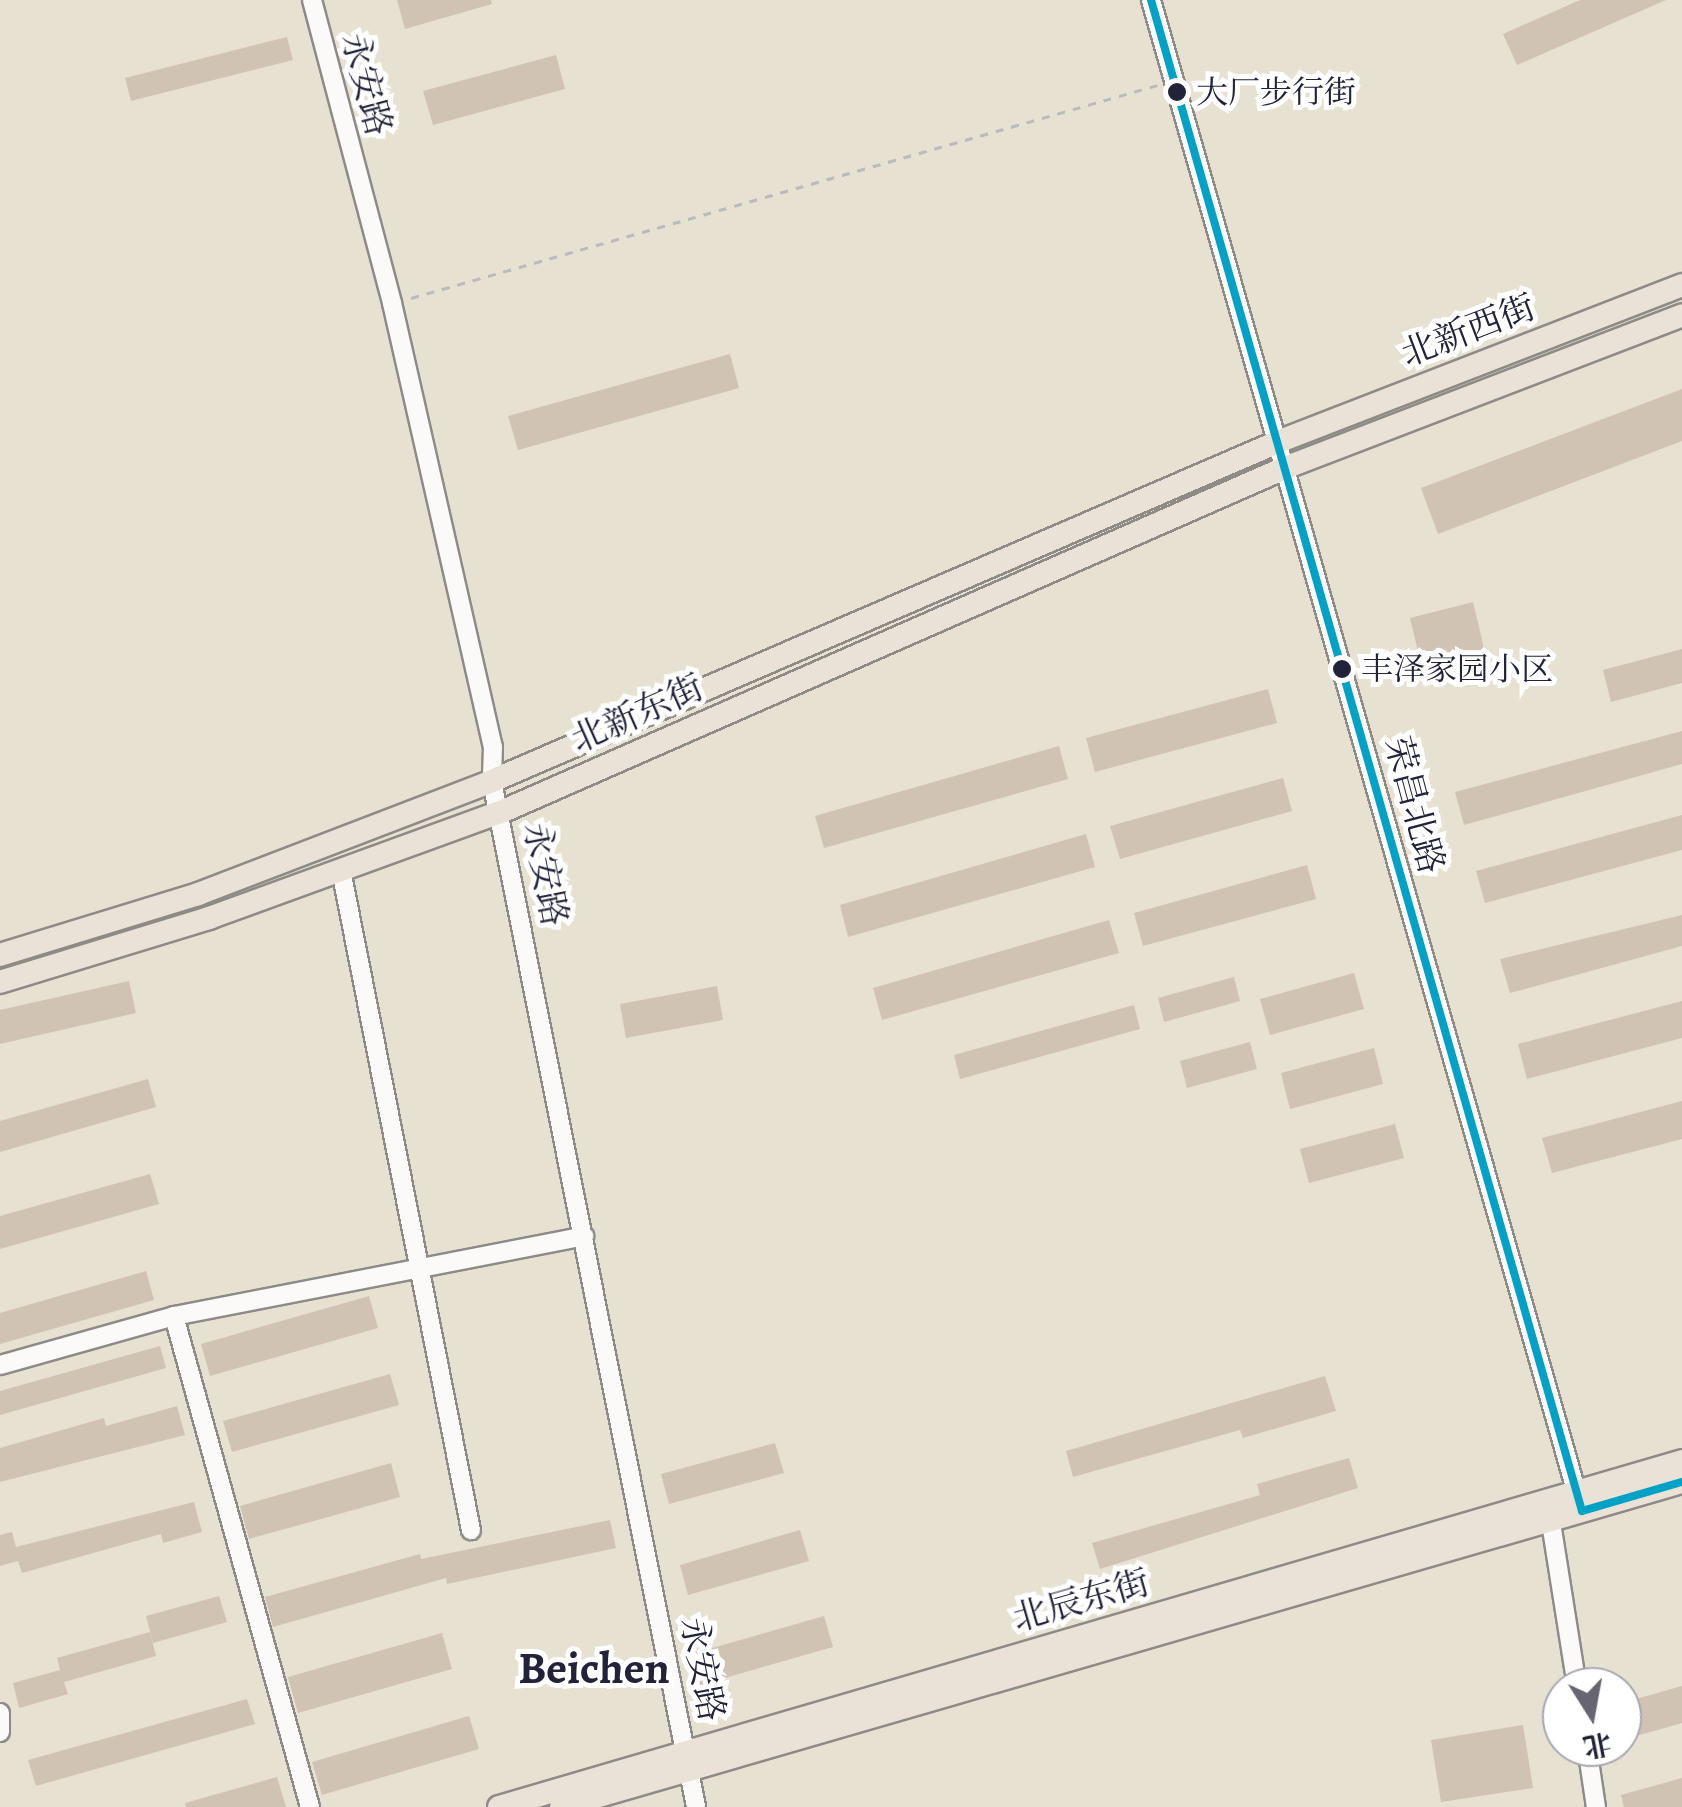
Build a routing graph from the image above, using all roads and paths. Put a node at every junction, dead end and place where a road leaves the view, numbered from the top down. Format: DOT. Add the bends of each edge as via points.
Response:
graph roads {
  1 [pos="312,0"];
  2 [pos="1150,0"];
  3 [pos="1174,80"];
  4 [pos="1682,285"];
  5 [pos="392,303"];
  6 [pos="1682,315"];
  7 [pos="1280,441"];
  8 [pos="1287,467"];
  9 [pos="916,598"];
  10 [pos="927,624"];
  11 [pos="492,781"];
  12 [pos="500,812"];
  13 [pos="341,870"];
  14 [pos="0,955"];
  15 [pos="0,982"];
  16 [pos="584,1236"];
  17 [pos="421,1266"];
  18 [pos="174,1316"];
  19 [pos="0,1365"];
  20 [pos="1682,1461"];
  21 [pos="1682,1482"];
  22 [pos="1547,1500"];
  23 [pos="1579,1502"];
  24 [pos="471,1530"];
  25 [pos="1574,1667"];
  26 [pos="0,1713"];
  27 [pos="0,1732"];
  28 [pos="688,1760"];
  29 [pos="1590,1767"];
  30 [pos="310,1807"];
  31 [pos="499,1807"];
  32 [pos="561,1807"];
  33 [pos="696,1807"];
  34 [pos="1596,1807"];
  1 -- 5 [label="street, 永安路"];
  2 -- 3 [label="street, 荣昌北路"];
  3 -- 5 [label="path"];
  3 -- 7 [label="street, 荣昌北路"];
  4 -- 7 [label="main road, 北新西街"];
  5 -- 11 [label="street, 永安路" via="494,746"];
  6 -- 8 [label="main road, 北新西街"];
  7 -- 8 [label="street, 荣昌北路"];
  7 -- 9 [label="main road, 北新东街"];
  8 -- 10 [label="main road, 北新东街"];
  8 -- 23 [label="street, 荣昌北路"];
  9 -- 10 [label="street"];
  9 -- 11 [label="main road, 北新东街"];
  10 -- 12 [label="main road, 北新东街"];
  11 -- 12 [label="street, 永安路"];
  11 -- 14 [label="main road, 北新东街" via="198,894"];
  12 -- 13 [label="main road, 北新东街"];
  12 -- 16 [label="street, 永安路"];
  13 -- 15 [label="main road, 北新东街"];
  13 -- 17 [label="street"];
  16 -- 17 [label="street"];
  16 -- 28 [label="street, 永安路"];
  17 -- 18 [label="street"];
  17 -- 24 [label="street"];
  18 -- 19 [label="street"];
  18 -- 30 [label="street"];
  20 -- 23 [label="main road, 北辰东街"];
  21 -- 23 [label="main road"];
  22 -- 23 [label="main road, 北辰东街"];
  22 -- 25 [label="street"];
  22 -- 28 [label="main road, 北辰东街"];
  23 -- 28 [label="main road, 北辰东街"];
  26 -- 27 [label="street"];
  28 -- 31 [label="main road, 北辰东街"];
  28 -- 32 [label="main road, 北辰东街"];
  28 -- 33 [label="street, 永安路"];
  29 -- 34 [label="street"];
}
